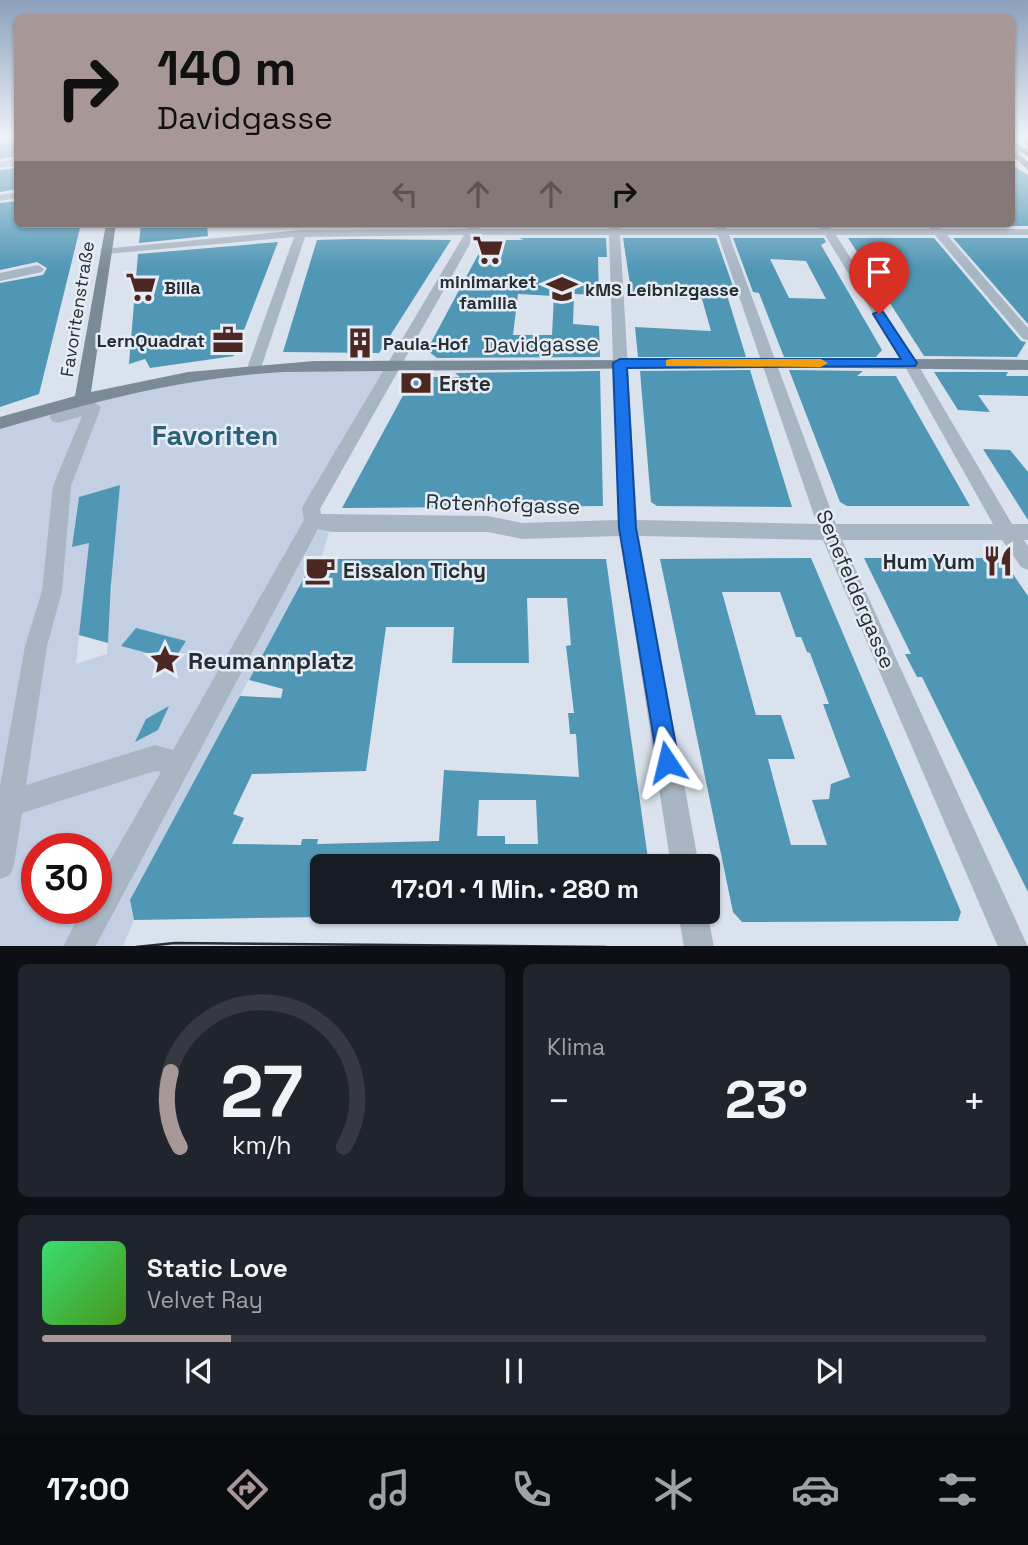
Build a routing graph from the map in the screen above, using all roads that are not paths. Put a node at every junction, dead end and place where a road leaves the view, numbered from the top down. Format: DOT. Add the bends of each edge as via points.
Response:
graph roads {
  1 [pos="110,228"];
  2 [pos="218,228"];
  3 [pos="380,228"];
  4 [pos="474,228"];
  5 [pos="720,228"];
  6 [pos="825,228"];
  7 [pos="934,228"];
  8 [pos="613,229"];
  9 [pos="1028,232"];
  10 [pos="301,233"];
  11 [pos="220,239"];
  12 [pos="106,251"];
  13 [pos="38,268"];
  14 [pos="0,277"];
  15 [pos="1028,336"];
  16 [pos="620,363"];
  17 [pos="769,363"];
  18 [pos="910,363"];
  19 [pos="1028,365"];
  20 [pos="392,366"];
  21 [pos="254,368"];
  22 [pos="82,399"];
  23 [pos="58,417"];
  24 [pos="0,423"];
  25 [pos="313,520"];
  26 [pos="628,528"];
  27 [pos="1007,531"];
  28 [pos="1028,531"];
  29 [pos="829,533"];
  30 [pos="1028,561"];
  31 [pos="180,765"];
  32 [pos="11,803"];
  33 [pos="683,854"];
  34 [pos="0,865"];
  35 [pos="695,924"];
  36 [pos="79,946"];
  37 [pos="699,946"];
  38 [pos="1014,946"];
  1 -- 12 [label="street, Favoritenstraße"];
  2 -- 11 [label="street"];
  3 -- 4 [label="street"];
  3 -- 10 [label="street"];
  4 -- 8 [label="street"];
  4 -- 20 [label="street"];
  5 -- 6 [label="street"];
  5 -- 8 [label="street"];
  5 -- 17 [label="street, Senefeldergasse"];
  6 -- 7 [label="street"];
  6 -- 18 [label="street"];
  7 -- 9 [label="street"];
  7 -- 15 [label="street"];
  8 -- 16 [label="street"];
  10 -- 11 [label="street"];
  10 -- 21 [label="street"];
  11 -- 12 [label="street"];
  12 -- 22 [label="street, Favoritenstraße"];
  13 -- 14 [label="street"];
  16 -- 17 [label="street, Davidgasse"];
  16 -- 20 [label="street, Davidgasse"];
  16 -- 26 [label="street"];
  17 -- 18 [label="street, Davidgasse"];
  17 -- 29 [label="street, Senefeldergasse"];
  18 -- 19 [label="street, Davidgasse"];
  18 -- 27 [label="street"];
  20 -- 21 [label="street"];
  20 -- 25 [label="street" via="311,509"];
  21 -- 22 [label="street" via="143,383"];
  22 -- 24 [label="street"];
  23 -- 32 [label="street" via="93,407 62,486 51,591 36,646"];
  25 -- 26 [label="street, Rotenhofgasse" via="332,524 488,524 522,531"];
  25 -- 31 [label="street"];
  26 -- 29 [label="street, Rotenhofgasse"];
  26 -- 33 [label="street"];
  27 -- 28 [label="street, Rotenhofgasse"];
  27 -- 29 [label="street, Rotenhofgasse"];
  27 -- 30 [label="street"];
  29 -- 38 [label="street, Senefeldergasse"];
  31 -- 32 [label="street" via="155,758"];
  31 -- 36 [label="street"];
  32 -- 34 [label="street"];
  35 -- 37 [label="street"];
}
